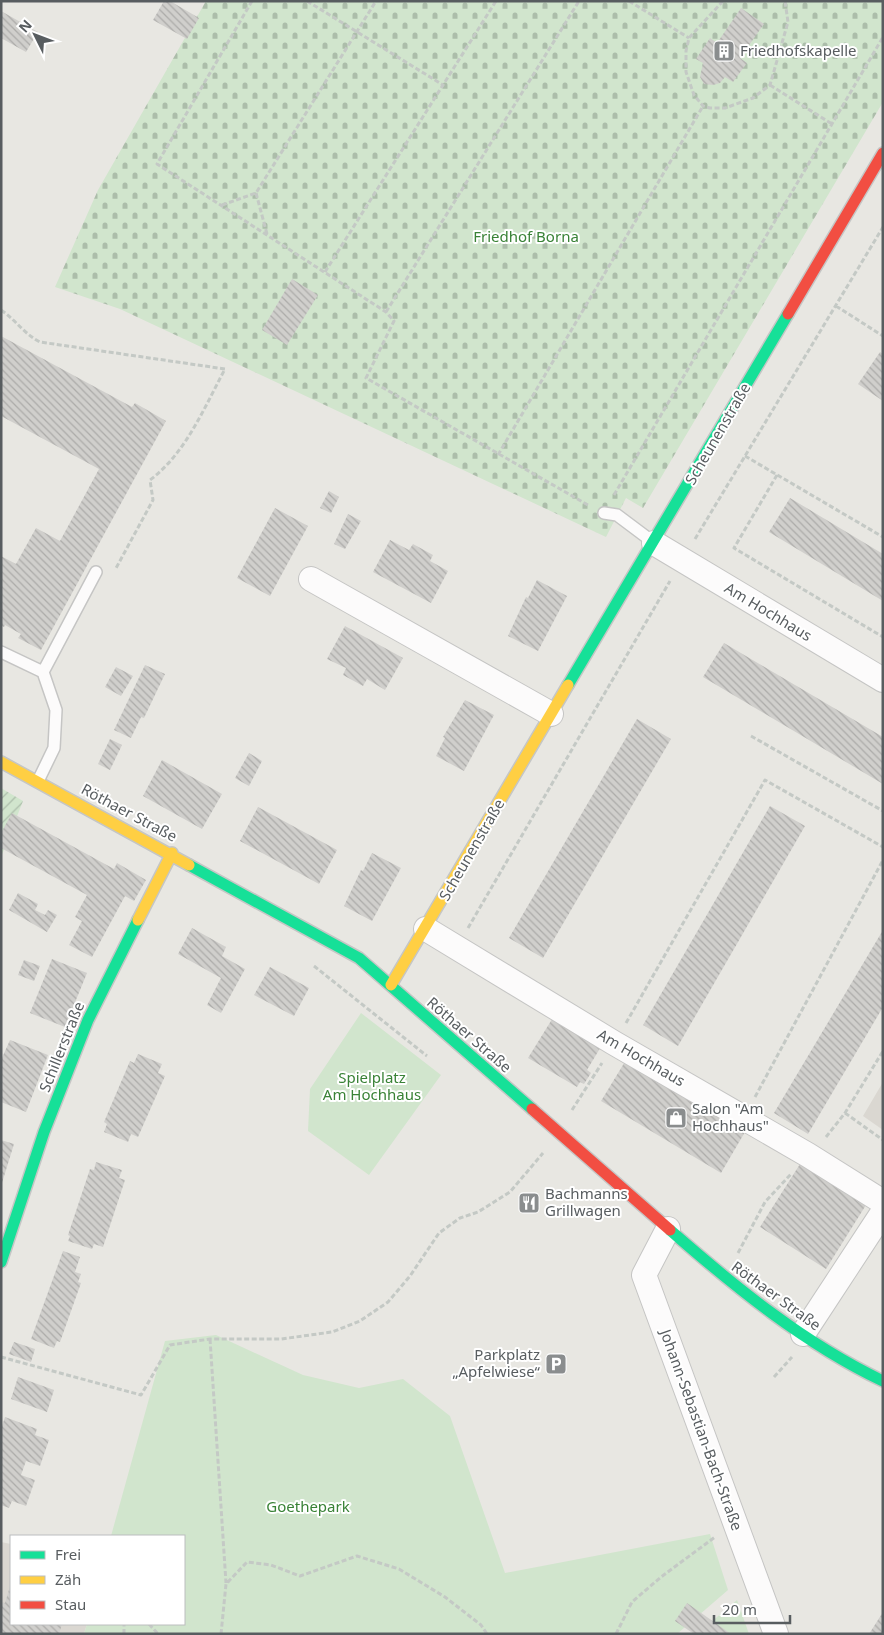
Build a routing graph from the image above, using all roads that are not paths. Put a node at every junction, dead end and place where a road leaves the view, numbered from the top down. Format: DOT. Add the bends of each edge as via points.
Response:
graph roads {
  1 [pos="883,153"];
  2 [pos="604,513"];
  3 [pos="654,543"];
  4 [pos="96,572"];
  5 [pos="311,579"];
  6 [pos="1,652"];
  7 [pos="42,672"];
  8 [pos="883,680"];
  9 [pos="551,714"];
  10 [pos="1,762"];
  11 [pos="38,781"];
  12 [pos="172,854"];
  13 [pos="426,929"];
  14 [pos="391,985"];
  15 [pos="883,1202"];
  16 [pos="883,1212"];
  17 [pos="668,1229"];
  18 [pos="1,1262"];
  19 [pos="804,1334"];
  20 [pos="883,1381"];
  21 [pos="776,1634"];
  1 -- 3 [label="street, Scheunenstraße"];
  2 -- 3 [label="lane" via="617,515"];
  3 -- 8 [label="street, Am Hochhaus"];
  3 -- 9 [label="street, Scheunenstraße"];
  4 -- 7 [label="lane"];
  5 -- 9 [label="street"];
  6 -- 7 [label="lane"];
  7 -- 11 [label="lane" via="56,710 54,748"];
  9 -- 13 [label="street, Scheunenstraße"];
  10 -- 11 [label="street, Röthaer Straße"];
  11 -- 12 [label="street, Röthaer Straße"];
  12 -- 14 [label="street, Röthaer Straße" via="358,958"];
  12 -- 18 [label="street, Schillerstraße" via="88,1020 44,1132"];
  13 -- 14 [label="street, Scheunenstraße"];
  13 -- 15 [label="street, Am Hochhaus" via="744,1118 814,1149"];
  14 -- 17 [label="street, Röthaer Straße"];
  16 -- 19 [label="street"];
  17 -- 19 [label="street, Röthaer Straße" via="724,1278"];
  17 -- 21 [label="street, Johann-Sebastian-Bach-Straße" via="644,1275"];
  19 -- 20 [label="street, Röthaer Straße" via="843,1362"];
}
